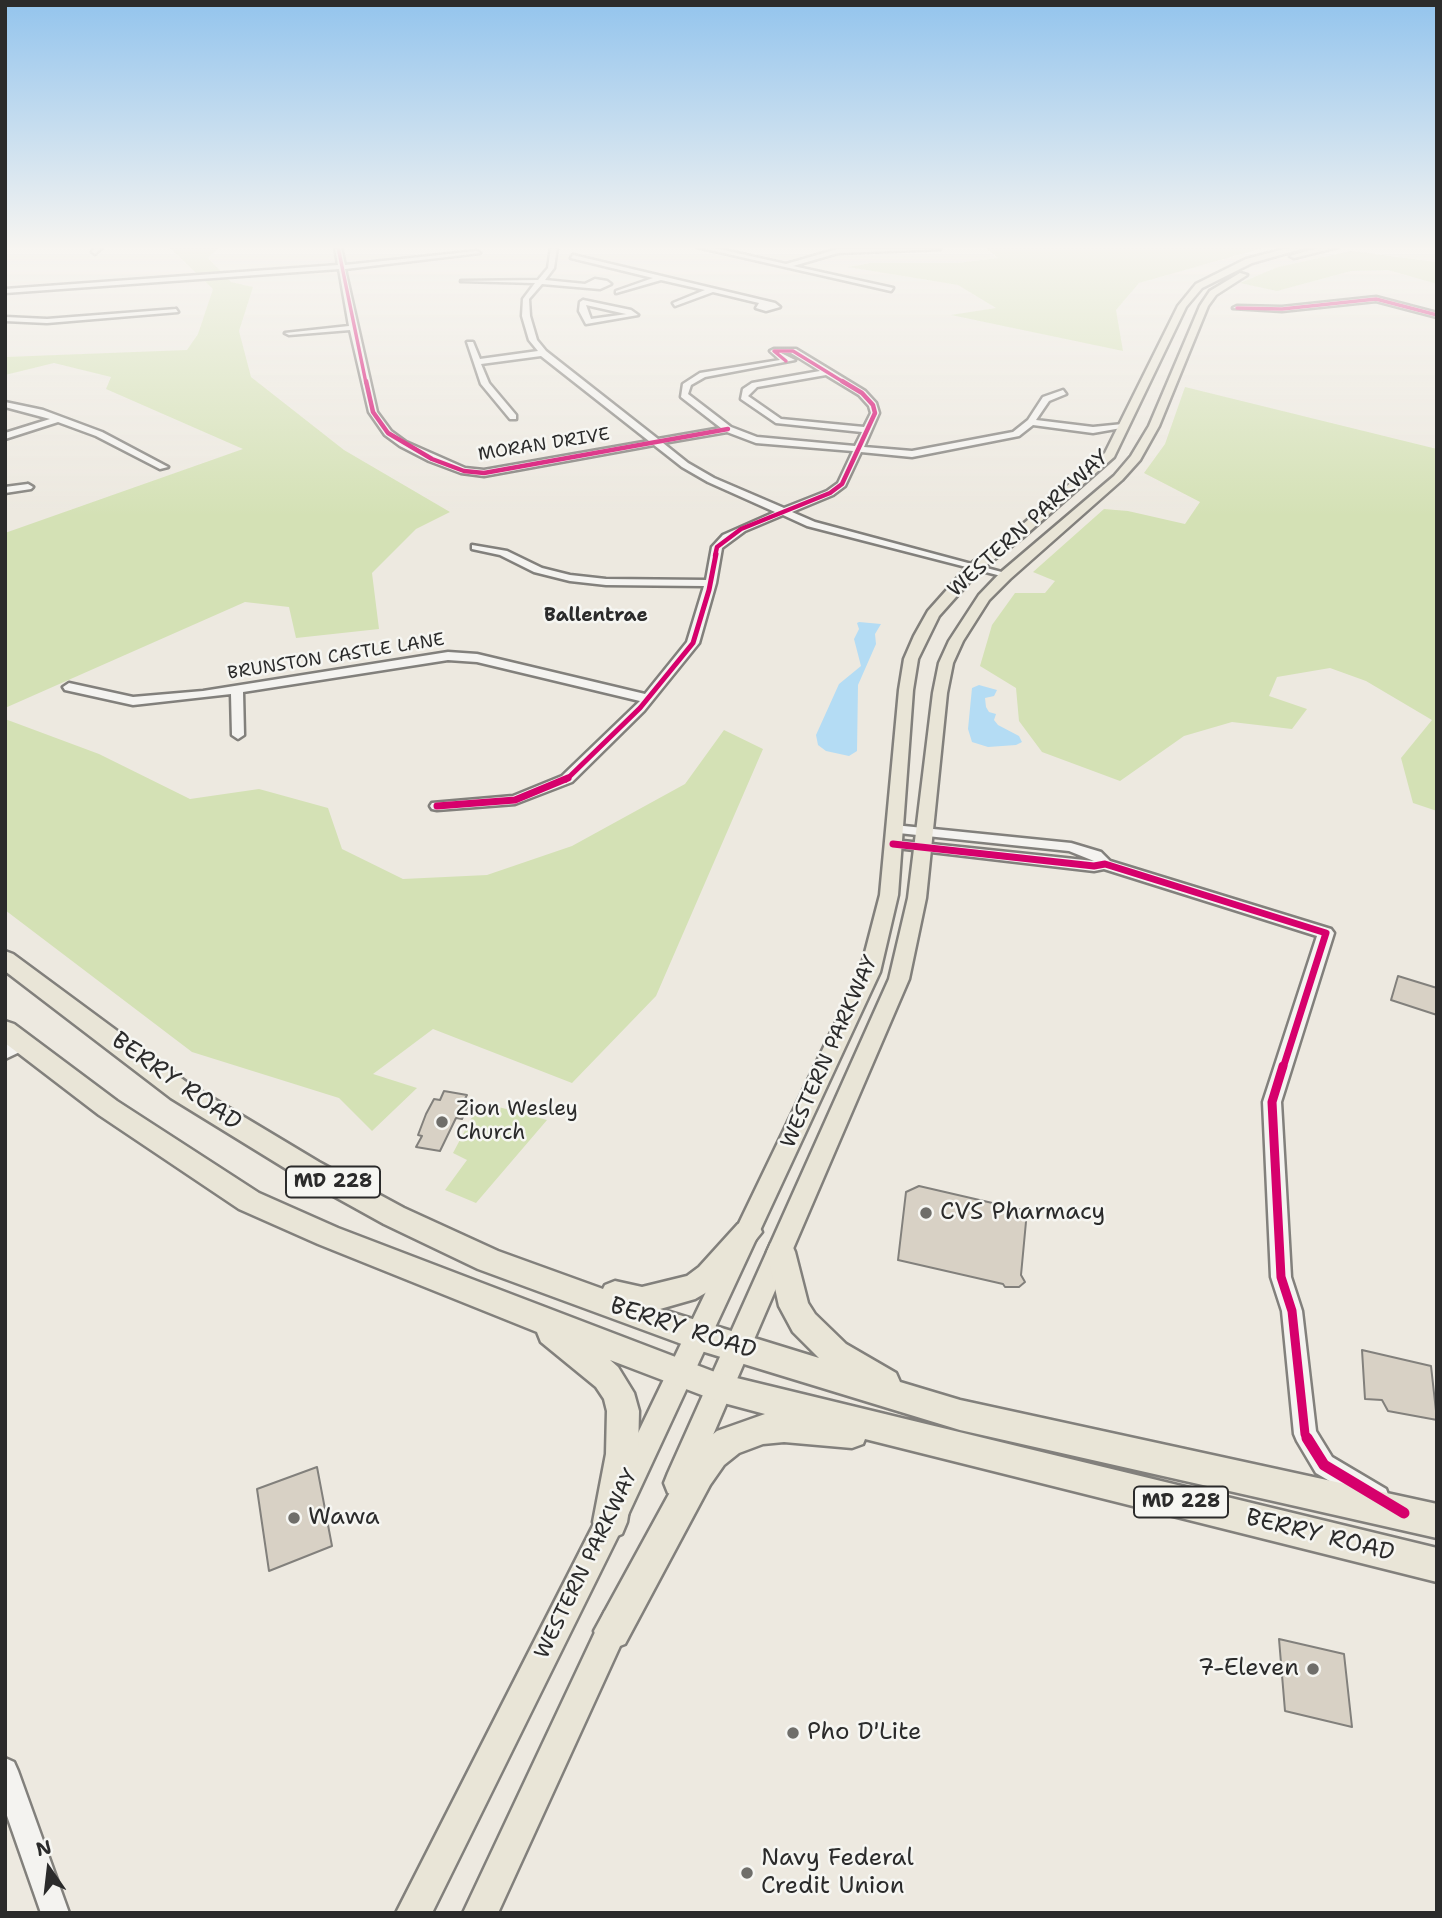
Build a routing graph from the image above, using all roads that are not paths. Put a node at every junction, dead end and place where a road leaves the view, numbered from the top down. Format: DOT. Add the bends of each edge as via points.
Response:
graph roads {
  1 [pos="355,337"];
  2 [pos="532,337"];
  3 [pos="1168,337"];
  4 [pos="1193,337"];
  5 [pos="1166,342"];
  6 [pos="470,344"];
  7 [pos="1190,344"];
  8 [pos="543,353"];
  9 [pos="804,357"];
  10 [pos="786,360"];
  11 [pos="477,362"];
  12 [pos="827,372"];
  13 [pos="1063,392"];
  14 [pos="5,404"];
  15 [pos="513,417"];
  16 [pos="57,419"];
  17 [pos="1031,422"];
  18 [pos="1123,427"];
  19 [pos="728,429"];
  20 [pos="867,430"];
  21 [pos="1093,430"];
  22 [pos="5,436"];
  23 [pos="656,443"];
  24 [pos="1115,444"];
  25 [pos="858,451"];
  26 [pos="163,467"];
  27 [pos="28,488"];
  28 [pos="5,490"];
  29 [pos="784,511"];
  30 [pos="476,547"];
  31 [pos="974,568"];
  32 [pos="1004,576"];
  33 [pos="711,583"];
  34 [pos="69,687"];
  35 [pos="237,690"];
  36 [pos="648,699"];
  37 [pos="237,735"];
  38 [pos="436,806"];
  39 [pos="894,836"];
  40 [pos="922,839"];
  41 [pos="5,959"];
  42 [pos="11,1042"];
  43 [pos="747,1233"];
  44 [pos="781,1252"];
  45 [pos="529,1276"];
  46 [pos="536,1319"];
  47 [pos="698,1336"];
  48 [pos="738,1348"];
  49 [pos="680,1374"];
  50 [pos="720,1388"];
  51 [pos="918,1403"];
  52 [pos="930,1441"];
  53 [pos="1404,1513"];
  54 [pos="610,1521"];
  55 [pos="1437,1521"];
  56 [pos="1437,1565"];
  57 [pos="612,1631"];
  58 [pos="5,1771"];
  59 [pos="55,1913"];
  60 [pos="413,1913"];
  61 [pos="480,1913"];
  1 -- 23 [label="street, MORAN DRIVE" via="383,428 402,444 464,471 484,473"];
  2 -- 8 [label="street"];
  3 -- 5 [label="main road, WESTERN PARKWAY"];
  4 -- 7 [label="main road, WESTERN PARKWAY"];
  5 -- 7 [label="main road"];
  5 -- 18 [label="main road, WESTERN PARKWAY"];
  6 -- 11 [label="street"];
  7 -- 32 [label="main road, WESTERN PARKWAY" via="1136,458"];
  8 -- 11 [label="street"];
  8 -- 23 [label="street"];
  9 -- 10 [label="street"];
  9 -- 10 [label="street" via="790,349 774,351"];
  9 -- 12 [label="street"];
  10 -- 19 [label="street" via="712,373 687,384 684,395"];
  11 -- 15 [label="street" via="493,396"];
  12 -- 20 [label="street" via="871,401 875,413"];
  12 -- 20 [label="street" via="755,385 744,397 779,421"];
  13 -- 17 [label="street" via="1051,394"];
  14 -- 16 [label="street"];
  16 -- 22 [label="street"];
  16 -- 26 [label="street" via="99,434"];
  17 -- 21 [label="street"];
  17 -- 25 [label="street" via="1009,437 929,453"];
  18 -- 21 [label="street"];
  18 -- 24 [label="main road, WESTERN PARKWAY"];
  19 -- 23 [label="street, MORAN DRIVE"];
  19 -- 25 [label="street" via="756,440"];
  20 -- 25 [label="street"];
  21 -- 24 [label="street"];
  23 -- 29 [label="street" via="710,480"];
  24 -- 31 [label="main road, WESTERN PARKWAY" via="1110,454 1018,535"];
  25 -- 29 [label="street" via="839,487"];
  27 -- 28 [label="street"];
  29 -- 31 [label="street" via="845,535"];
  29 -- 33 [label="street" via="727,537 717,547"];
  30 -- 33 [label="street" via="570,578"];
  31 -- 32 [label="street"];
  31 -- 39 [label="main road, WESTERN PARKWAY" via="933,614 911,659"];
  32 -- 40 [label="main road, WESTERN PARKWAY" via="965,625 946,663"];
  33 -- 36 [label="street" via="693,643"];
  34 -- 35 [label="street, BRUNSTON CASTLE LANE" via="133,701"];
  35 -- 36 [label="street, BRUNSTON CASTLE LANE" via="449,656 477,658"];
  35 -- 37 [label="street"];
  36 -- 38 [label="street" via="567,779 514,800"];
  39 -- 40 [label="street"];
  39 -- 43 [label="main road, WESTERN PARKWAY" via="882,932 870,971"];
  40 -- 44 [label="main road, WESTERN PARKWAY" via="914,911 899,979"];
  40 -- 53 [label="street" via="1105,864 1326,933 1272,1102 1281,1277 1292,1311 1305,1434 1324,1465"];
  41 -- 45 [label="highway, BERRY ROAD / MD 228" via="180,1091 286,1156 394,1216"];
  42 -- 46 [label="highway, BERRY ROAD / MD 228" via="249,1201"];
  43 -- 45 [label="highway" via="704,1280 664,1296 642,1300"];
  43 -- 47 [label="main road, WESTERN PARKWAY"];
  44 -- 48 [label="main road, WESTERN PARKWAY"];
  44 -- 51 [label="highway" via="794,1306 818,1340"];
  45 -- 47 [label="highway, BERRY ROAD / MD 228"];
  46 -- 49 [label="highway, BERRY ROAD / MD 228"];
  46 -- 54 [label="highway" via="607,1377 618,1393 623,1411 622,1454"];
  47 -- 48 [label="highway, BERRY ROAD / MD 228"];
  47 -- 49 [label="main road, WESTERN PARKWAY"];
  48 -- 50 [label="main road, WESTERN PARKWAY"];
  48 -- 51 [label="highway, BERRY ROAD / MD 228"];
  49 -- 50 [label="highway, BERRY ROAD / MD 228"];
  49 -- 54 [label="main road, WESTERN PARKWAY"];
  50 -- 52 [label="highway, BERRY ROAD / MD 228"];
  50 -- 57 [label="main road, WESTERN PARKWAY"];
  51 -- 53 [label="highway, BERRY ROAD / MD 228"];
  52 -- 56 [label="highway, BERRY ROAD / MD 228"];
  52 -- 57 [label="highway" via="784,1427 763,1429 728,1442 698,1474"];
  53 -- 55 [label="highway, BERRY ROAD / MD 228"];
  54 -- 60 [label="main road, WESTERN PARKWAY"];
  57 -- 61 [label="main road, WESTERN PARKWAY"];
  58 -- 59 [label="street"];
}
